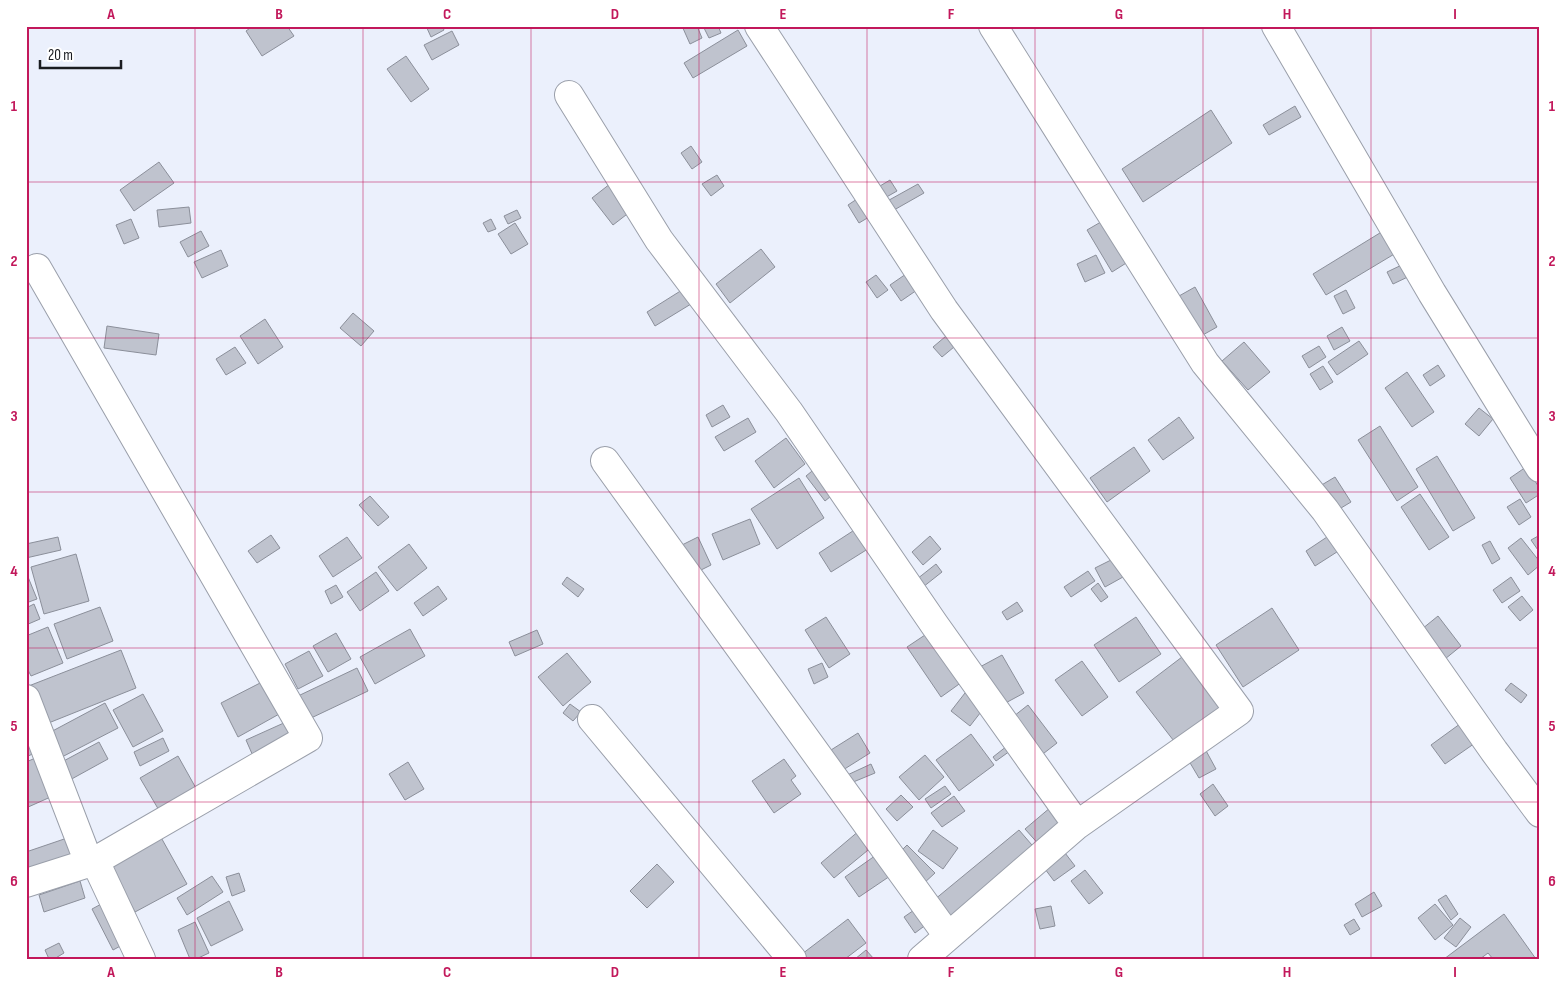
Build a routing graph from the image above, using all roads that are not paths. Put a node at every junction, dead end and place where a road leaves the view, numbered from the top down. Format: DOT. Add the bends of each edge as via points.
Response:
graph roads {
  1 [pos="760,26"];
  2 [pos="993,26"];
  3 [pos="1276,26"];
  4 [pos="569,95"];
  5 [pos="37,268"];
  6 [pos="605,461"];
  7 [pos="1540,468"];
  8 [pos="26,699"];
  9 [pos="592,719"];
  10 [pos="1540,813"];
  11 [pos="1077,825"];
  12 [pos="92,862"];
  13 [pos="26,883"];
  14 [pos="948,936"];
  15 [pos="141,959"];
  16 [pos="792,959"];
  17 [pos="922,959"];
  1 -- 11 [label="street" via="944,310 1239,711"];
  2 -- 10 [label="street" via="1205,363 1325,510"];
  3 -- 7 [label="street" via="1432,293"];
  4 -- 11 [label="street" via="659,240 789,412"];
  5 -- 12 [label="street" via="308,738"];
  6 -- 14 [label="street"];
  8 -- 12 [label="street"];
  9 -- 16 [label="street"];
  11 -- 14 [label="street"];
  12 -- 13 [label="street"];
  12 -- 15 [label="street"];
  14 -- 17 [label="street"];
}
